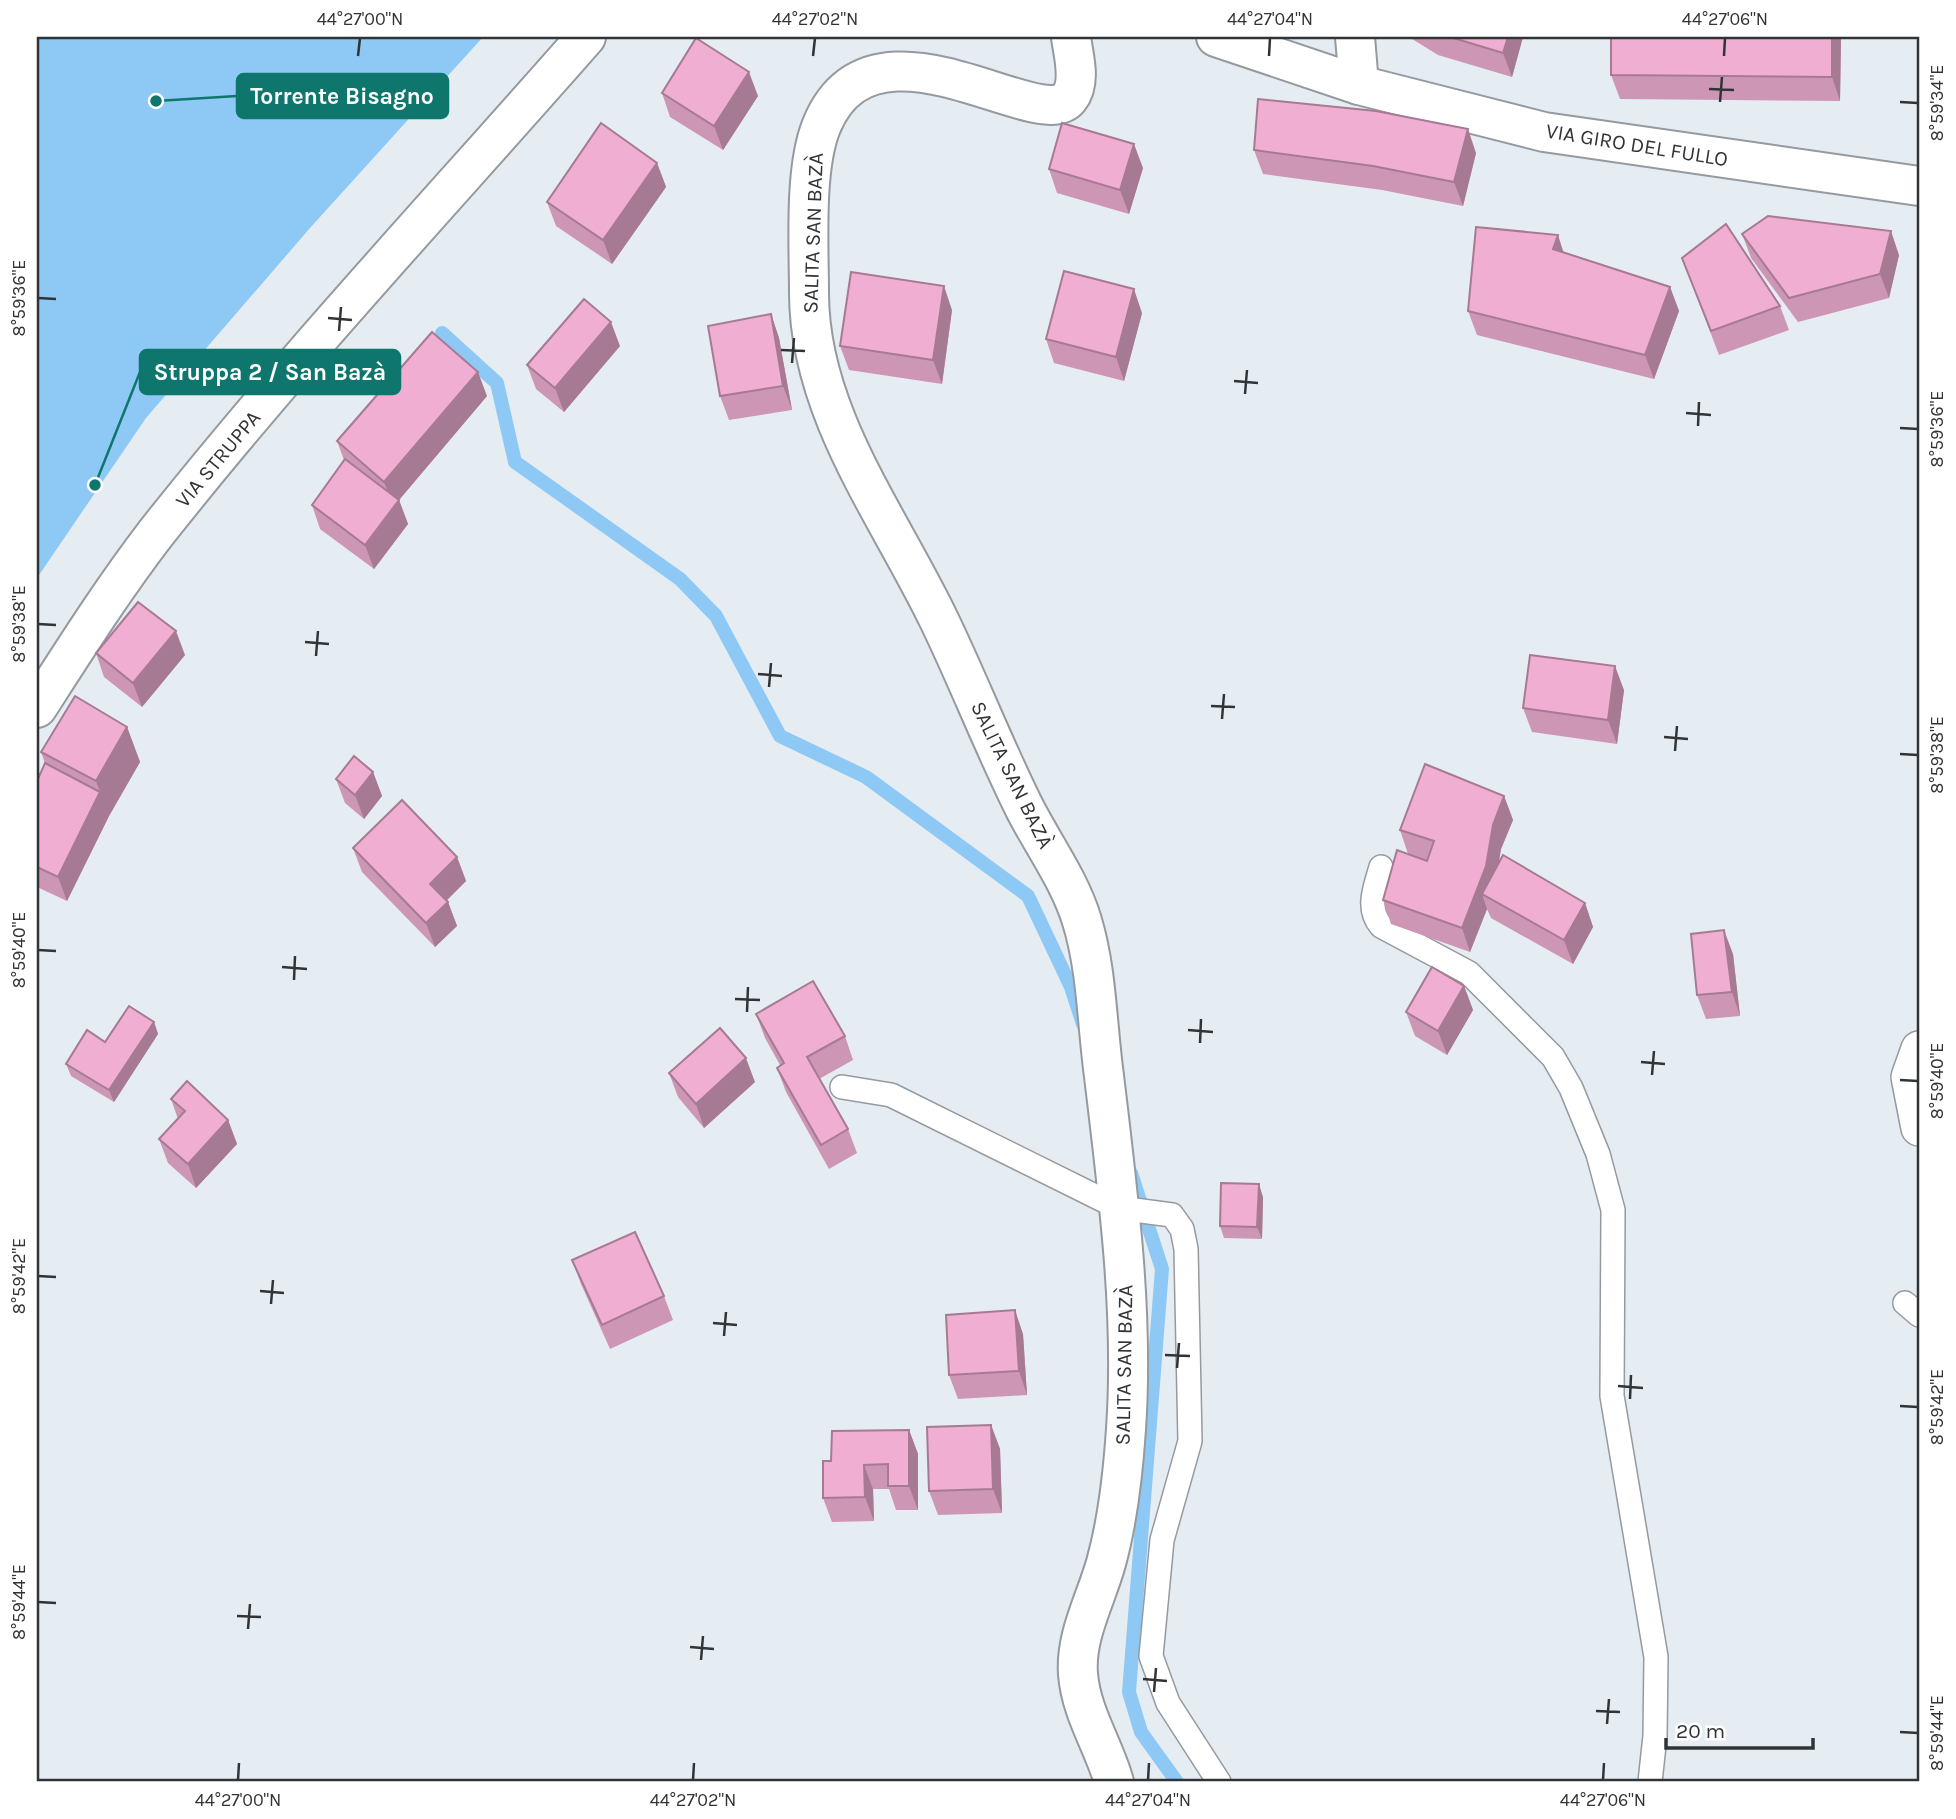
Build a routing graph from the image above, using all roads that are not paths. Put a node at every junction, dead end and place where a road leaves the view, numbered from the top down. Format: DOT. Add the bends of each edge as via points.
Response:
graph roads {
  1 [pos="586,37"];
  2 [pos="1071,37"];
  3 [pos="1216,37"];
  4 [pos="1355,37"];
  5 [pos="1359,85"];
  6 [pos="1919,186"];
  7 [pos="37,708"];
  8 [pos="1381,867"];
  9 [pos="1919,1049"];
  10 [pos="842,1087"];
  11 [pos="1919,1128"];
  12 [pos="1119,1208"];
  13 [pos="1114,1782"];
  14 [pos="1219,1782"];
  15 [pos="1650,1782"];
  1 -- 7 [label="street, VIA STRUPPA" via="244,426 93,621"];
  2 -- 12 [label="street, SALITA SAN BAZÀ" via="1075,87 1060,105 1033,104 924,69 872,75 848,88 832,105 820,129 813,160 810,333 821,377 853,454 937,616 1082,920"];
  3 -- 5 [label="street, VIA GIRO DEL FULLO"];
  4 -- 5 [label="street"];
  5 -- 6 [label="street, VIA GIRO DEL FULLO" via="1544,132"];
  8 -- 15 [label="lane" via="1373,916 1381,926 1469,973 1553,1057 1598,1154 1613,1210 1612,1396 1656,1657"];
  9 -- 11 [label="street" via="1909,1077"];
  10 -- 12 [label="lane" via="891,1095"];
  12 -- 13 [label="street, SALITA SAN BAZÀ" via="1129,1314 1126,1427 1119,1504 1107,1562 1079,1648 1078,1672 1085,1708"];
  12 -- 14 [label="lane" via="1172,1215 1182,1229 1186,1249 1190,1441 1162,1540 1151,1656 1168,1703"];
}
